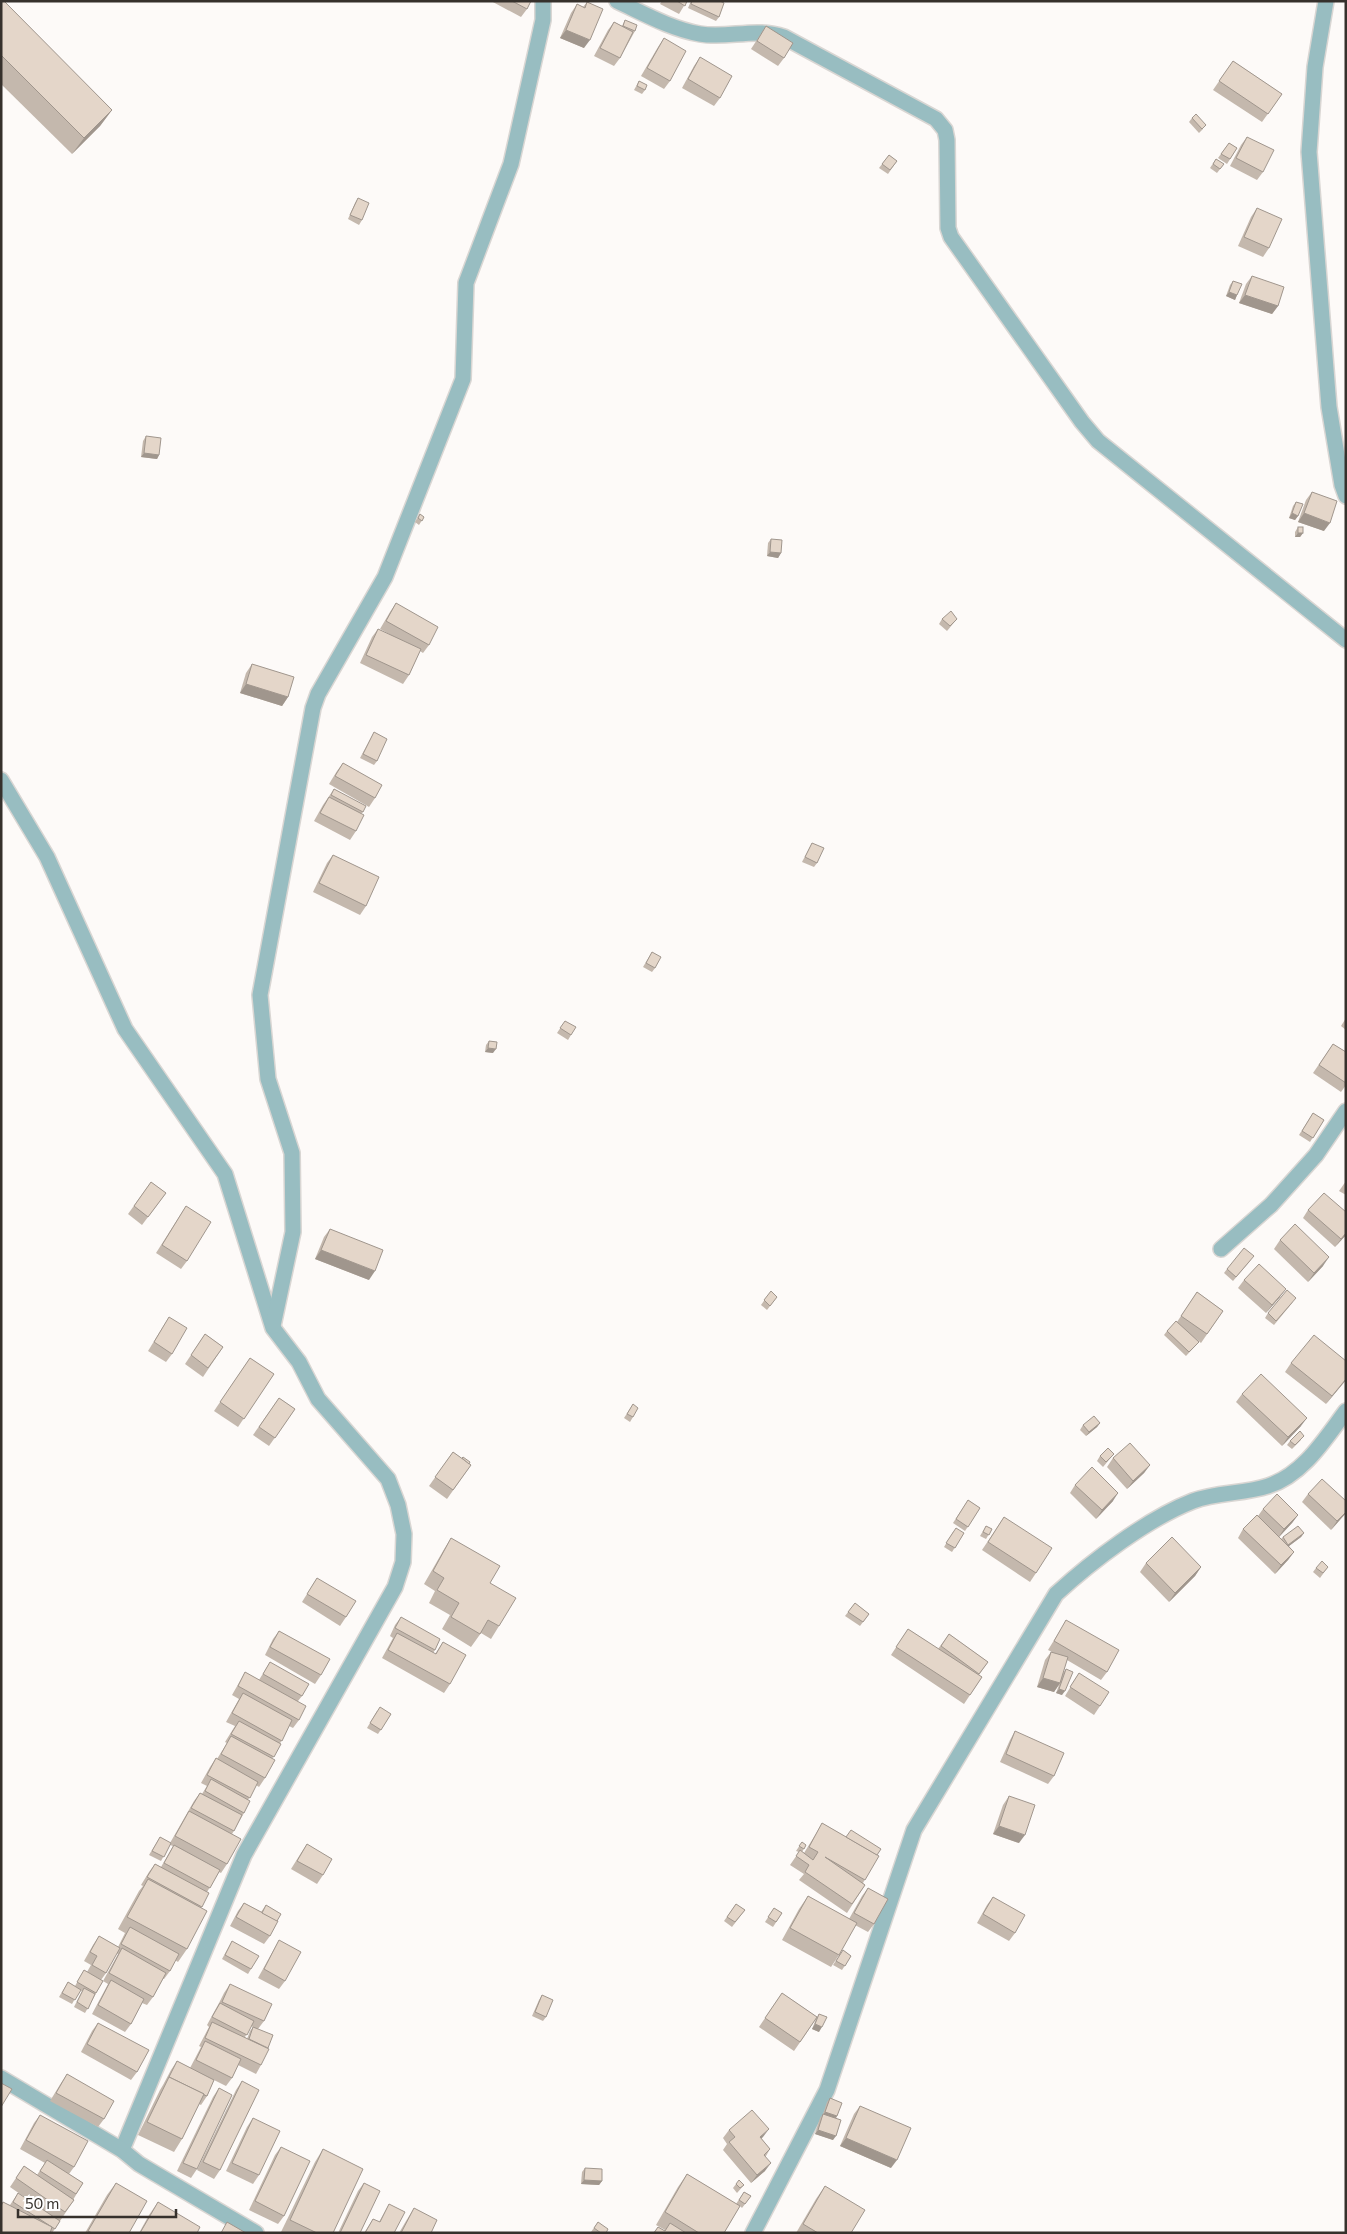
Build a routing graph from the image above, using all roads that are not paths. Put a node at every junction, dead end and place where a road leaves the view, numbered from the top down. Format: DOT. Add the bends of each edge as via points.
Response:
graph roads {
  1 [pos="542,1"];
  2 [pos="617,1"];
  3 [pos="1326,1"];
  4 [pos="1346,496"];
  5 [pos="1346,640"];
  6 [pos="1,780"];
  7 [pos="1346,1111"];
  8 [pos="1221,1249"];
  9 [pos="273,1328"];
  10 [pos="1346,1411"];
  11 [pos="1,2078"];
  12 [pos="122,2150"];
  13 [pos="256,2233"];
  14 [pos="753,2233"];
  1 -- 9 [label="street" via="543,20 511,164 466,283 463,379 385,577 313,708 260,995 268,1079 292,1154 293,1232"];
  2 -- 5 [label="street" via="679,29 699,34 717,36 770,32 784,37 936,118 945,130 947,140 948,228 952,238 1082,422 1098,441"];
  3 -- 4 [label="street" via="1315,68 1309,152 1329,407"];
  6 -- 9 [label="street" via="47,857 125,1029 225,1174"];
  7 -- 8 [label="street" via="1316,1155 1271,1205"];
  9 -- 12 [label="street" via="299,1362 318,1399 388,1479 404,1534 403,1562 396,1587 244,1855"];
  10 -- 14 [label="street" via="1314,1453 1283,1479 1268,1486 1195,1501 1161,1517 1080,1572 1056,1594 914,1830 827,2090"];
  11 -- 12 [label="street"];
  12 -- 13 [label="street" via="139,2164"];
}
